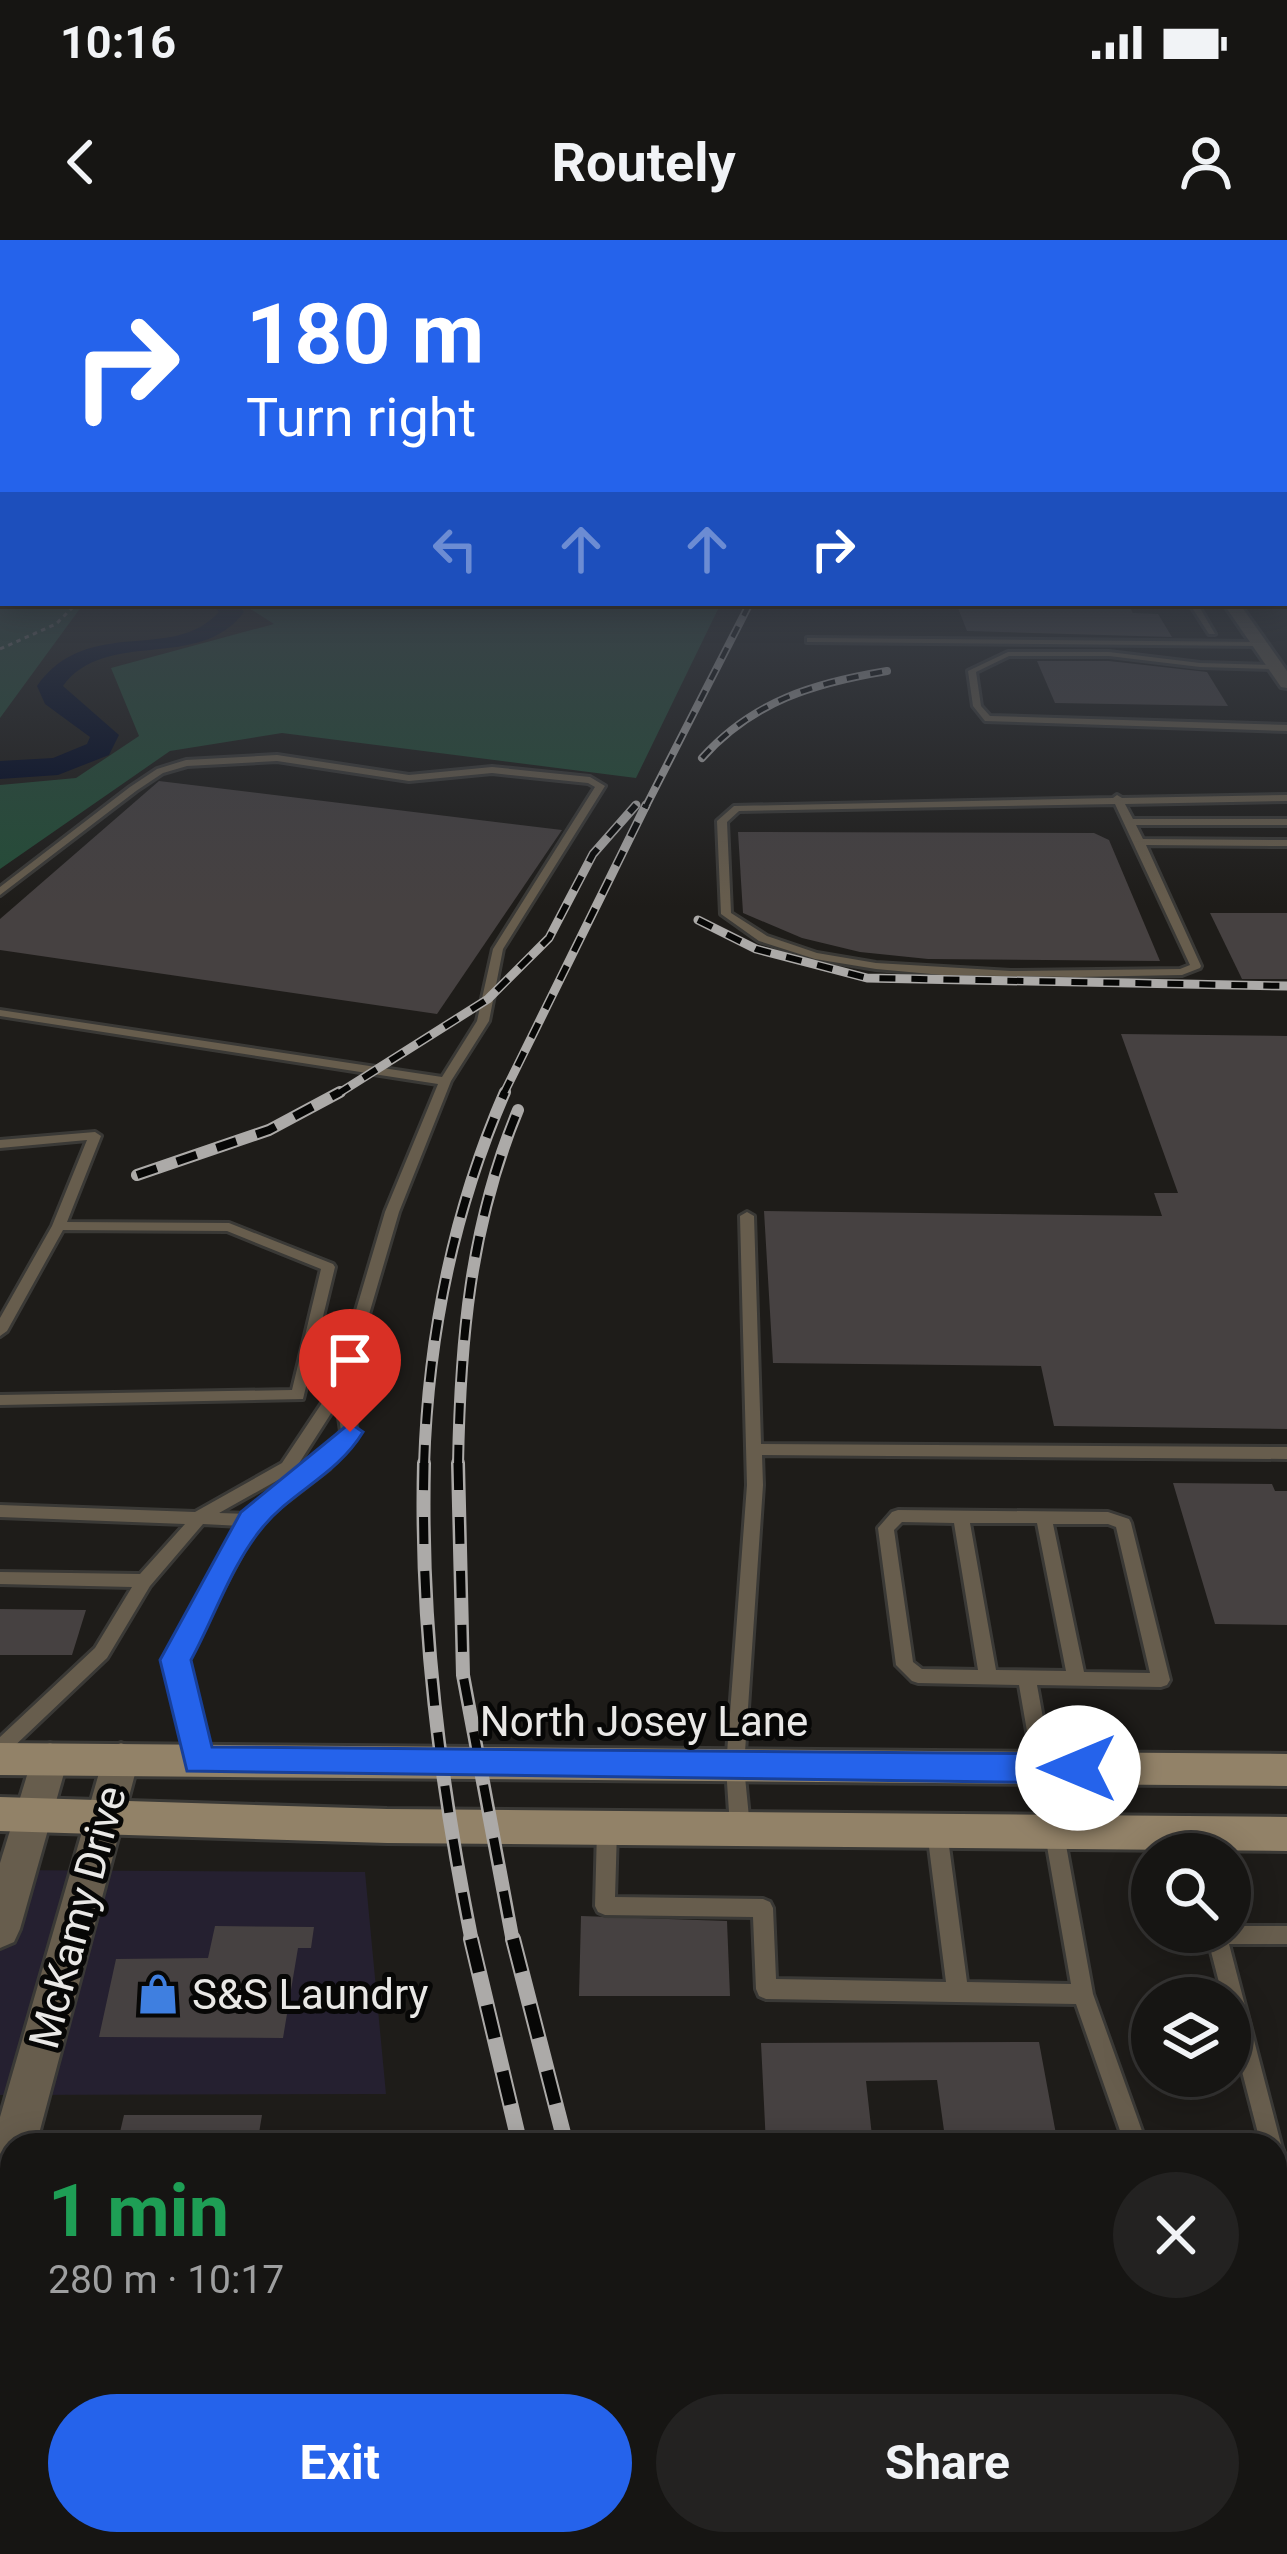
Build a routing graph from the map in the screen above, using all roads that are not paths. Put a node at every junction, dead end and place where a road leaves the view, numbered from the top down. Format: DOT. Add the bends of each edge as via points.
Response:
graph roads {
  1 [pos="974,690"];
  2 [pos="1287,728"];
  3 [pos="1117,798"];
  4 [pos="1287,798"];
  5 [pos="1129,821"];
  6 [pos="1287,822"];
  7 [pos="1140,842"];
  8 [pos="1287,843"];
  9 [pos="0,892"];
  10 [pos="0,1013"];
  11 [pos="445,1081"];
  12 [pos="0,1144"];
  13 [pos="747,1216"];
  14 [pos="59,1226"];
  15 [pos="0,1331"];
  16 [pos="341,1386"];
  17 [pos="0,1400"];
  18 [pos="754,1449"];
  19 [pos="1287,1453"];
  20 [pos="0,1511"];
  21 [pos="202,1515"];
  22 [pos="961,1517"];
  23 [pos="1044,1517"];
  24 [pos="252,1520"];
  25 [pos="0,1578"];
  26 [pos="144,1580"];
  27 [pos="988,1677"];
  28 [pos="1027,1678"];
  29 [pos="1076,1678"];
  30 [pos="0,1749"];
  31 [pos="0,1759"];
  32 [pos="50,1759"];
  33 [pos="121,1759"];
  34 [pos="199,1761"];
  35 [pos="735,1767"];
  36 [pos="1042,1768"];
  37 [pos="1287,1770"];
  38 [pos="16,1814"];
  39 [pos="106,1817"];
  40 [pos="607,1827"];
  41 [pos="740,1827"];
  42 [pos="938,1831"];
  43 [pos="1052,1833"];
  44 [pos="1287,1834"];
  45 [pos="1251,1838"];
  46 [pos="1131,1840"];
  47 [pos="0,1929"];
  48 [pos="1251,1934"];
  49 [pos="1287,1935"];
  50 [pos="1221,1953"];
  51 [pos="958,1992"];
  52 [pos="1083,1994"];
  53 [pos="17,2133"];
  54 [pos="1132,2133"];
  55 [pos="1269,2133"];
  1 -- 2 [label="lane" via="988,719"];
  3 -- 4 [label="lane"];
  3 -- 5 [label="lane"];
  3 -- 7 [label="lane" via="737,808 722,821 726,914 740,928 823,957 909,970 1196,967"];
  5 -- 6 [label="lane"];
  5 -- 7 [label="lane"];
  7 -- 8 [label="lane"];
  9 -- 11 [label="lane" via="133,789 186,763 278,758 409,778 492,770 590,780 600,786 498,949 483,1021"];
  10 -- 11 [label="lane"];
  11 -- 16 [label="lane" via="392,1212"];
  12 -- 14 [label="lane" via="95,1136"];
  13 -- 18 [label="lane"];
  14 -- 15 [label="lane"];
  14 -- 17 [label="lane" via="229,1227 328,1268 298,1395"];
  16 -- 21 [label="lane" via="288,1467"];
  16 -- 24 [label="lane" via="350,1432 323,1465"];
  18 -- 19 [label="lane"];
  18 -- 35 [label="lane"];
  20 -- 21 [label="lane"];
  21 -- 24 [label="lane"];
  21 -- 26 [label="lane"];
  22 -- 23 [label="lane"];
  22 -- 27 [label="lane"];
  22 -- 27 [label="lane" via="898,1516 886,1528 904,1665 918,1676"];
  23 -- 29 [label="lane"];
  23 -- 29 [label="lane" via="1123,1522 1160,1660 1161,1680"];
  24 -- 34 [label="lane" via="176,1660"];
  25 -- 26 [label="lane"];
  26 -- 30 [label="lane" via="101,1653"];
  27 -- 28 [label="lane"];
  28 -- 29 [label="lane"];
  28 -- 36 [label="lane"];
  31 -- 32 [label="main road, North Josey Lane"];
  32 -- 33 [label="main road, North Josey Lane"];
  32 -- 38 [label="street, McKamy Drive"];
  33 -- 34 [label="main road, North Josey Lane"];
  33 -- 39 [label="street, McKamy Drive"];
  34 -- 35 [label="main road, North Josey Lane"];
  35 -- 36 [label="main road, North Josey Lane"];
  35 -- 41 [label="lane"];
  36 -- 37 [label="main road, North Josey Lane"];
  36 -- 43 [label="lane"];
  38 -- 39 [label="main road"];
  38 -- 47 [label="street, McKamy Drive"];
  39 -- 40 [label="main road"];
  39 -- 53 [label="street, McKamy Drive"];
  40 -- 41 [label="main road"];
  40 -- 51 [label="lane" via="605,1906 763,1908 766,1989"];
  41 -- 42 [label="main road"];
  42 -- 43 [label="main road"];
  42 -- 51 [label="lane"];
  43 -- 46 [label="main road"];
  43 -- 52 [label="lane"];
  44 -- 45 [label="main road"];
  48 -- 49 [label="lane"];
  50 -- 55 [label="lane"];
  51 -- 52 [label="lane"];
  52 -- 54 [label="lane"];
}
